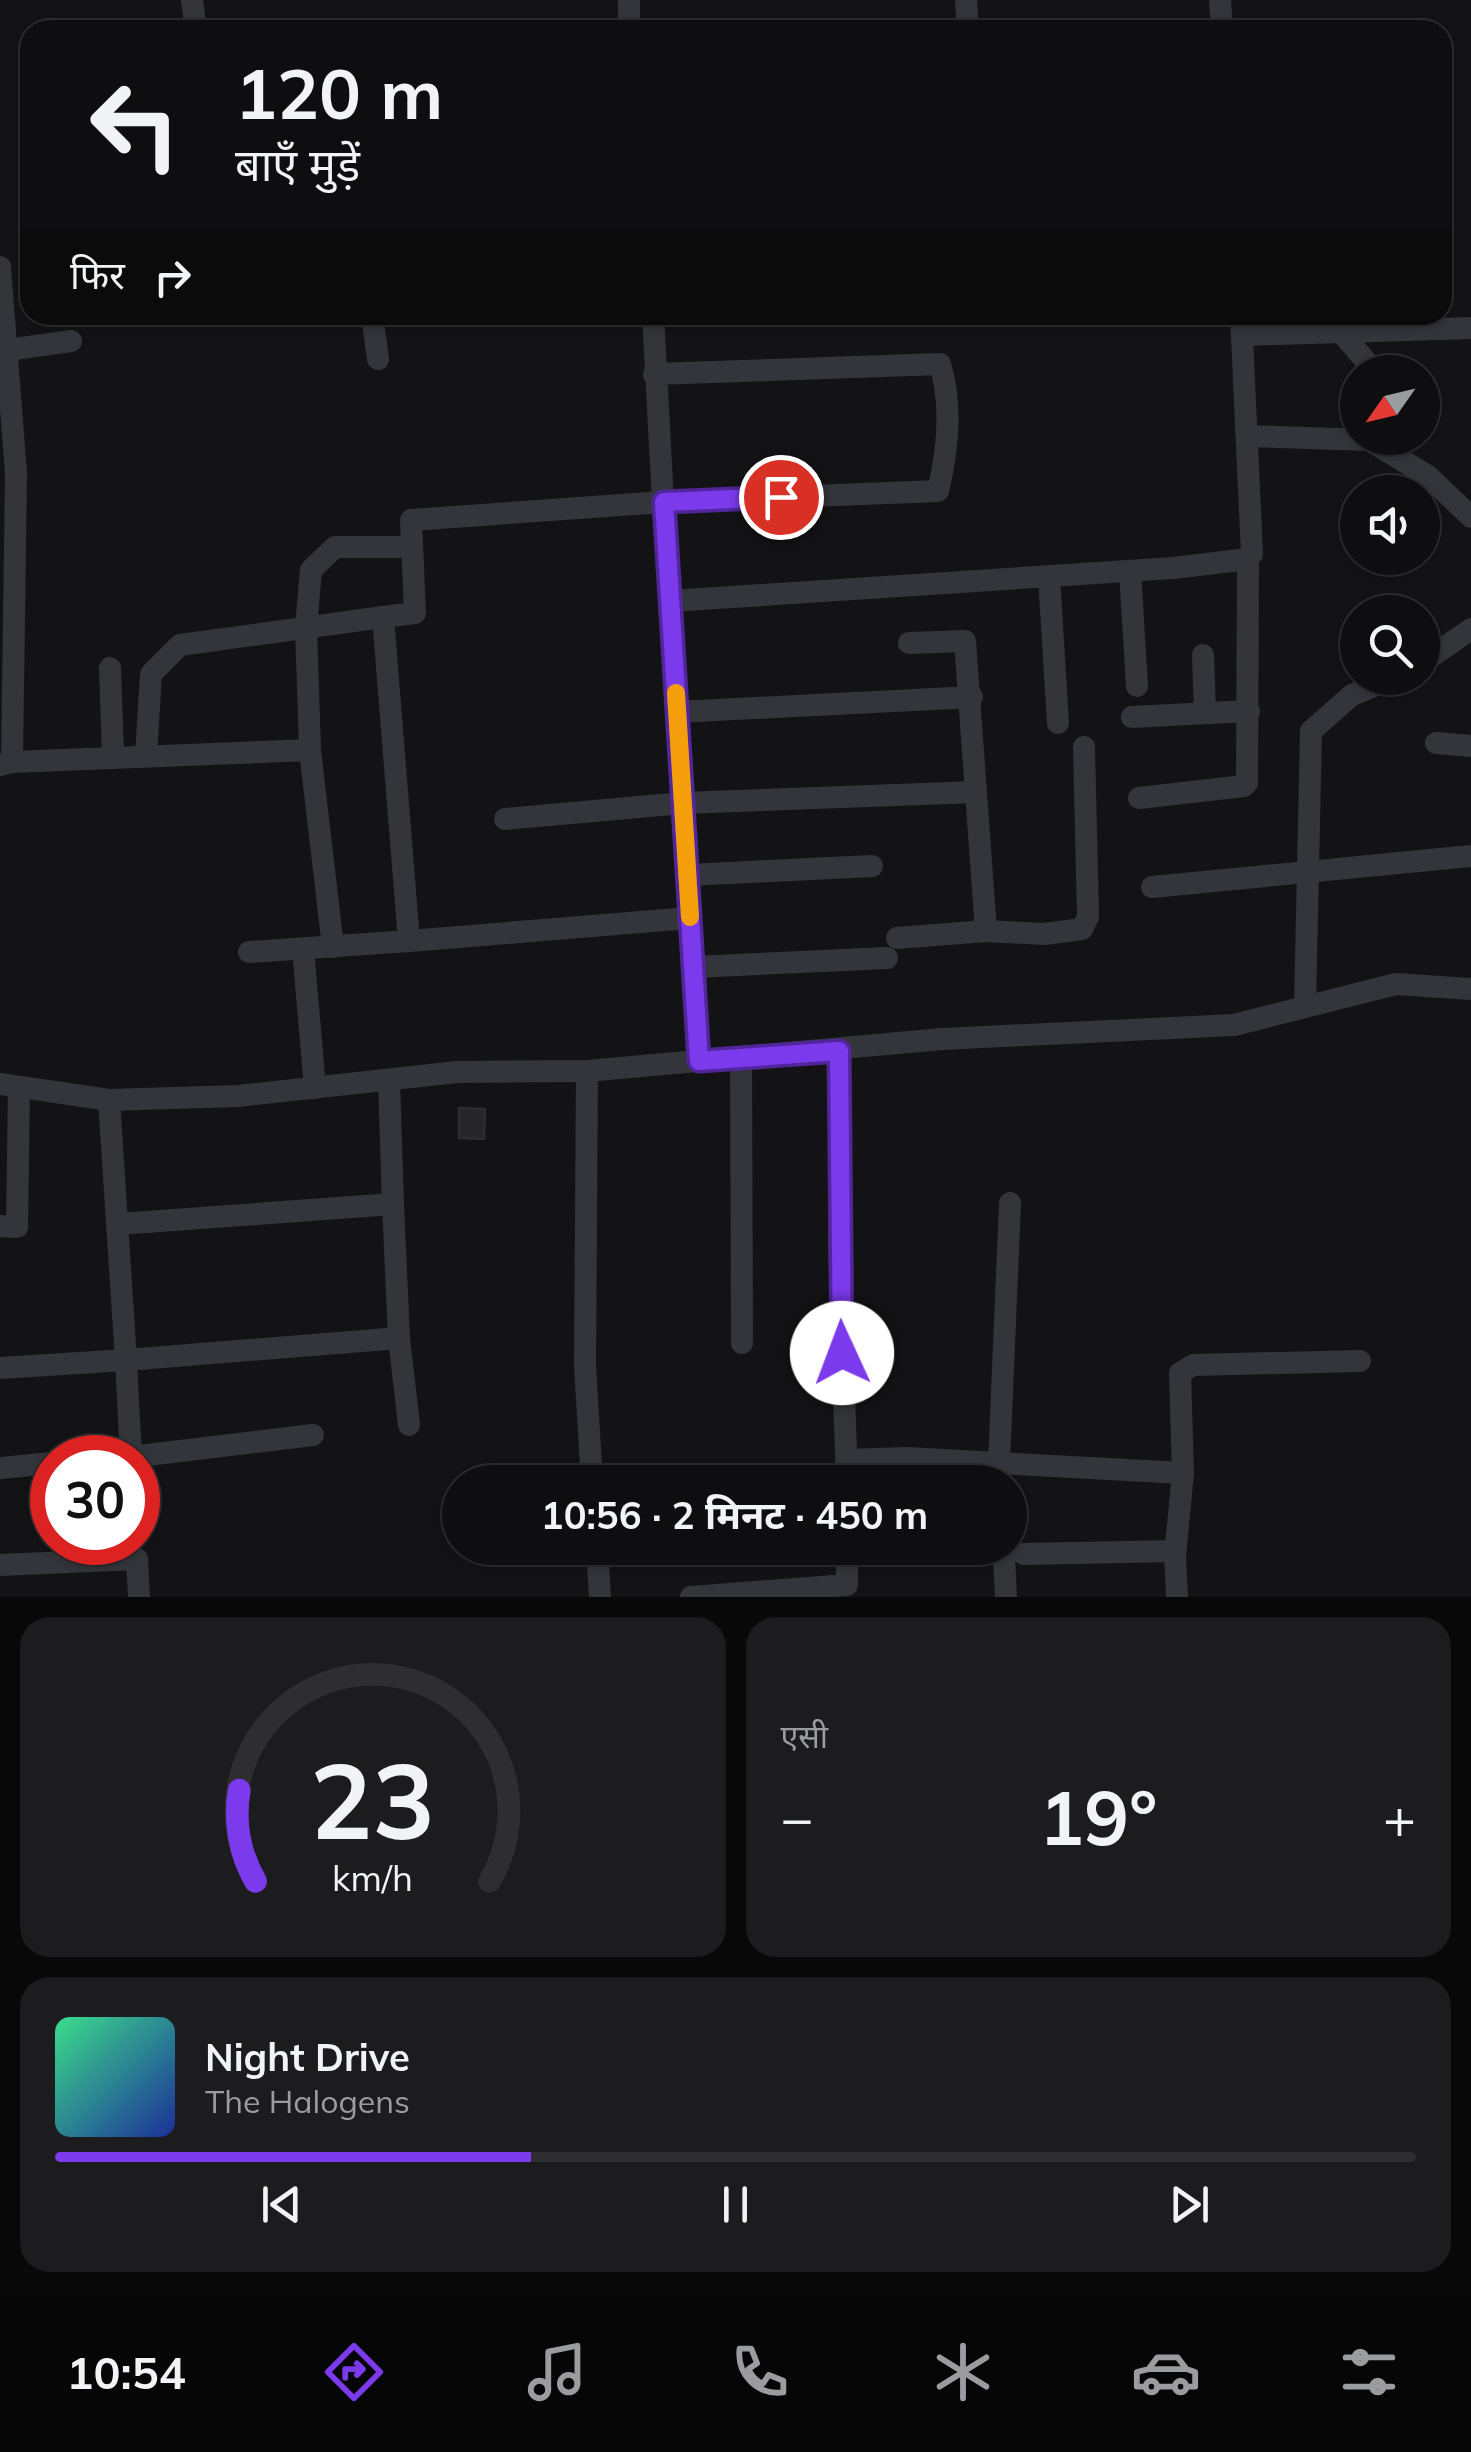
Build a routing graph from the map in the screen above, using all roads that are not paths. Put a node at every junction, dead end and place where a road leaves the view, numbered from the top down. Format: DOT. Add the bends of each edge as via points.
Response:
graph roads {
  1 [pos="0,266"];
  2 [pos="373,325"];
  3 [pos="653,325"];
  4 [pos="1241,325"];
  5 [pos="1471,328"];
  6 [pos="1340,332"];
  7 [pos="72,341"];
  8 [pos="3,351"];
  9 [pos="1360,355"];
  10 [pos="378,360"];
  11 [pos="654,374"];
  12 [pos="1248,436"];
  13 [pos="1402,455"];
  14 [pos="1404,461"];
  15 [pos="8,472"];
  16 [pos="664,502"];
  17 [pos="1471,517"];
  18 [pos="411,547"];
  19 [pos="1248,559"];
  20 [pos="1130,571"];
  21 [pos="1049,577"];
  22 [pos="670,601"];
  23 [pos="383,617"];
  24 [pos="306,628"];
  25 [pos="1471,629"];
  26 [pos="909,643"];
  27 [pos="1440,651"];
  28 [pos="1203,656"];
  29 [pos="110,668"];
  30 [pos="1137,686"];
  31 [pos="1351,695"];
  32 [pos="972,697"];
  33 [pos="1249,711"];
  34 [pos="678,712"];
  35 [pos="1205,713"];
  36 [pos="1132,716"];
  37 [pos="1058,723"];
  38 [pos="1436,743"];
  39 [pos="1084,746"];
  40 [pos="1471,746"];
  41 [pos="310,750"];
  42 [pos="112,755"];
  43 [pos="146,755"];
  44 [pos="6,764"];
  45 [pos="976,792"];
  46 [pos="1139,798"];
  47 [pos="683,803"];
  48 [pos="504,819"];
  49 [pos="1471,856"];
  50 [pos="872,866"];
  51 [pos="1308,873"];
  52 [pos="688,875"];
  53 [pos="1152,887"];
  54 [pos="690,918"];
  55 [pos="986,931"];
  56 [pos="408,941"];
  57 [pos="333,948"];
  58 [pos="304,949"];
  59 [pos="249,952"];
  60 [pos="693,967"];
  61 [pos="1471,989"];
  62 [pos="1305,1007"];
  63 [pos="839,1051"];
  64 [pos="741,1058"];
  65 [pos="699,1061"];
  66 [pos="588,1071"];
  67 [pos="389,1081"];
  68 [pos="9,1086"];
  69 [pos="315,1088"];
  70 [pos="109,1100"];
  71 [pos="1010,1203"];
  72 [pos="393,1204"];
  73 [pos="118,1224"];
  74 [pos="0,1226"];
  75 [pos="399,1338"];
  76 [pos="742,1343"];
  77 [pos="126,1360"];
  78 [pos="1360,1361"];
  79 [pos="0,1368"];
  80 [pos="409,1425"];
  81 [pos="129,1435"];
  82 [pos="313,1435"];
  83 [pos="160,1453"];
  84 [pos="1000,1463"];
  85 [pos="30,1465"];
  86 [pos="591,1465"];
  87 [pos="847,1465"];
  88 [pos="962,1465"];
  89 [pos="0,1468"];
  90 [pos="1183,1473"];
  91 [pos="1175,1550"];
  92 [pos="30,1562"];
  93 [pos="0,1565"];
  94 [pos="137,1565"];
  95 [pos="598,1565"];
  96 [pos="847,1565"];
  97 [pos="139,1597"];
  98 [pos="600,1597"];
  99 [pos="691,1597"];
  100 [pos="1006,1597"];
  101 [pos="1177,1597"];
  1 -- 8 [label="street"];
  2 -- 10 [label="street"];
  3 -- 11 [label="street"];
  4 -- 6 [label="street"];
  4 -- 12 [label="street"];
  5 -- 6 [label="street"];
  6 -- 9 [label="street"];
  7 -- 8 [label="street"];
  8 -- 15 [label="street"];
  11 -- 16 [label="street"];
  11 -- 16 [label="street" via="940,364 946,386 946,458 938,491"];
  12 -- 14 [label="street" via="1369,440"];
  12 -- 19 [label="street"];
  13 -- 14 [label="street"];
  14 -- 17 [label="street"];
  15 -- 44 [label="street"];
  16 -- 18 [label="street" via="410,520"];
  16 -- 22 [label="street"];
  18 -- 23 [label="street" via="414,613"];
  18 -- 24 [label="street" via="335,546 310,570"];
  19 -- 20 [label="street"];
  19 -- 33 [label="street"];
  20 -- 21 [label="street"];
  20 -- 30 [label="street"];
  21 -- 22 [label="street"];
  21 -- 37 [label="street"];
  22 -- 34 [label="street"];
  23 -- 24 [label="street"];
  23 -- 56 [label="street"];
  24 -- 41 [label="street"];
  24 -- 43 [label="street" via="180,645 151,674"];
  25 -- 27 [label="street"];
  26 -- 32 [label="street" via="964,630"];
  28 -- 35 [label="street"];
  29 -- 42 [label="street"];
  31 -- 51 [label="street" via="1310,730"];
  32 -- 34 [label="street"];
  32 -- 45 [label="street"];
  33 -- 35 [label="street"];
  33 -- 46 [label="street" via="1244,786"];
  34 -- 47 [label="street"];
  35 -- 36 [label="street"];
  38 -- 40 [label="street"];
  39 -- 55 [label="street" via="1086,924 1044,934"];
  41 -- 43 [label="street"];
  41 -- 57 [label="street"];
  42 -- 43 [label="street"];
  42 -- 44 [label="street"];
  45 -- 47 [label="street"];
  45 -- 55 [label="street"];
  47 -- 48 [label="street"];
  47 -- 52 [label="street"];
  49 -- 51 [label="street"];
  50 -- 52 [label="street"];
  51 -- 53 [label="street"];
  51 -- 62 [label="street"];
  52 -- 54 [label="street"];
  54 -- 56 [label="street"];
  54 -- 60 [label="street"];
  55 -- 60 [label="street" via="892,948"];
  56 -- 57 [label="street"];
  57 -- 58 [label="street"];
  58 -- 59 [label="street"];
  58 -- 69 [label="street"];
  60 -- 65 [label="street"];
  61 -- 62 [label="street" via="1396,984"];
  62 -- 63 [label="street" via="1234,1025 942,1038"];
  63 -- 64 [label="street"];
  63 -- 87 [label="street"];
  64 -- 65 [label="street"];
  64 -- 76 [label="street"];
  65 -- 66 [label="street"];
  66 -- 67 [label="street" via="457,1072"];
  66 -- 86 [label="street" via="585,1366"];
  67 -- 69 [label="street"];
  67 -- 72 [label="street"];
  68 -- 70 [label="street"];
  68 -- 74 [label="street" via="17,1227"];
  69 -- 70 [label="street"];
  70 -- 73 [label="street"];
  71 -- 84 [label="street"];
  72 -- 73 [label="street"];
  72 -- 75 [label="street"];
  73 -- 77 [label="street"];
  75 -- 77 [label="street"];
  75 -- 80 [label="street"];
  77 -- 79 [label="street"];
  77 -- 81 [label="street"];
  78 -- 90 [label="street" via="1185,1368"];
  82 -- 83 [label="street"];
  84 -- 88 [label="street"];
  84 -- 90 [label="street"];
  85 -- 89 [label="street"];
  90 -- 91 [label="street"];
  91 -- 100 [label="street" via="1014,1556"];
  91 -- 101 [label="street"];
  92 -- 93 [label="street"];
  94 -- 97 [label="street"];
  95 -- 98 [label="street"];
  96 -- 99 [label="street" via="847,1585"];
}
